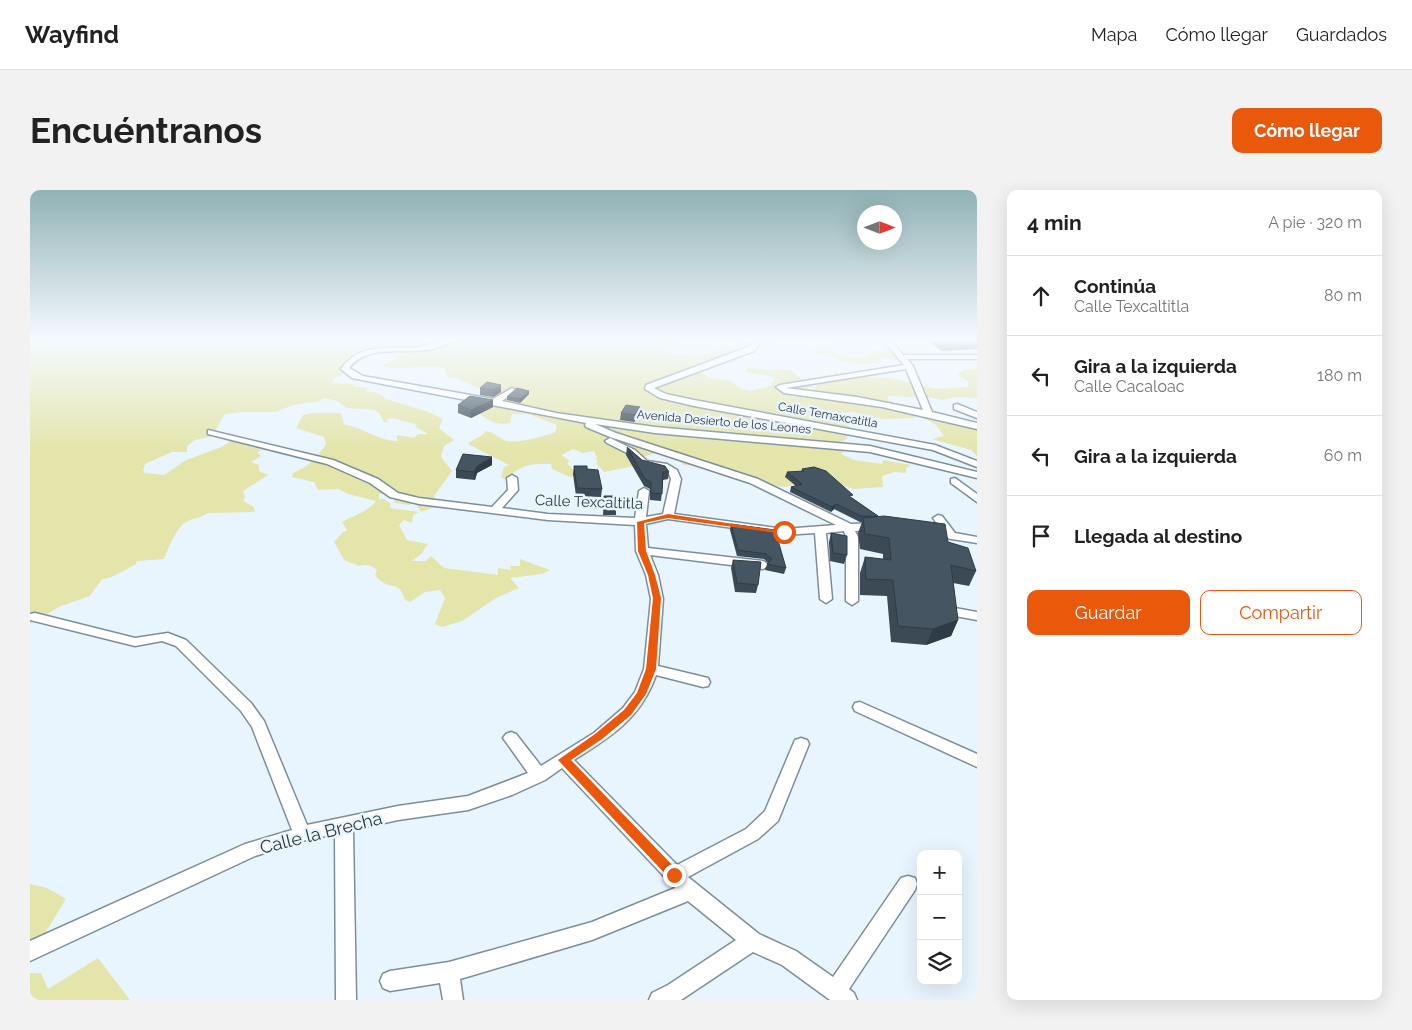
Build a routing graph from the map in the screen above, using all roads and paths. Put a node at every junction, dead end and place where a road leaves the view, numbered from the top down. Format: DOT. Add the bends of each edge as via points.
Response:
graph roads {
  1 [pos="361,378"];
  2 [pos="677,378"];
  3 [pos="837,378"];
  4 [pos="914,378"];
  5 [pos="512,390"];
  6 [pos="495,402"];
  7 [pos="957,407"];
  8 [pos="928,412"];
  9 [pos="977,415"];
  10 [pos="556,416"];
  11 [pos="977,426"];
  12 [pos="211,432"];
  13 [pos="884,438"];
  14 [pos="916,459"];
  15 [pos="977,464"];
  16 [pos="977,475"];
  17 [pos="512,478"];
  18 [pos="955,481"];
  19 [pos="644,491"];
  20 [pos="977,499"];
  21 [pos="495,510"];
  22 [pos="668,516"];
  23 [pos="938,518"];
  24 [pos="640,522"];
  25 [pos="848,527"];
  26 [pos="887,527"];
  27 [pos="820,529"];
  28 [pos="922,532"];
  29 [pos="951,536"];
  30 [pos="977,540"];
  31 [pos="642,551"];
  32 [pos="763,565"];
  33 [pos="826,599"];
  34 [pos="852,601"];
  35 [pos="955,612"];
  36 [pos="977,616"];
  37 [pos="35,617"];
  38 [pos="651,669"];
  39 [pos="703,682"];
  40 [pos="860,707"];
  41 [pos="511,738"];
  42 [pos="801,744"];
  43 [pos="564,760"];
  44 [pos="977,761"];
  45 [pos="539,775"];
  46 [pos="344,825"];
  47 [pos="302,834"];
  48 [pos="674,875"];
  49 [pos="908,884"];
  50 [pos="690,891"];
  51 [pos="752,941"];
  52 [pos="30,951"];
  53 [pos="449,972"];
  54 [pos="390,981"];
  55 [pos="841,996"];
  56 [pos="346,1000"];
  57 [pos="453,1000"];
  58 [pos="659,1000"];
  1 -- 6 [label="street, Avenida Desierto de los Leones"];
  2 -- 13 [label="street, Calle Temaxcatitla" via="649,389 663,396 694,403"];
  3 -- 8 [label="street" via="780,387 783,391 860,399"];
  4 -- 8 [label="street"];
  5 -- 6 [label="street"];
  6 -- 10 [label="street, Avenida Desierto de los Leones"];
  7 -- 9 [label="street"];
  8 -- 11 [label="street"];
  10 -- 14 [label="street, Avenida Desierto de los Leones" via="681,434 834,445"];
  10 -- 22 [label="street" via="632,452 644,463 670,469 676,479"];
  10 -- 25 [label="street" via="754,481"];
  12 -- 21 [label="street, Calle Texcaltitla" via="330,462 374,481 394,495"];
  13 -- 14 [label="street"];
  13 -- 15 [label="street, Calle Temaxcatitla" via="935,448"];
  14 -- 16 [label="street, Avenida Desierto de los Leones"];
  17 -- 21 [label="street" via="513,490"];
  18 -- 20 [label="street"];
  19 -- 24 [label="street, Calle la Brecha"];
  21 -- 24 [label="street, Calle Texcaltitla" via="548,517"];
  22 -- 24 [label="street, Calle Texcaltitla"];
  22 -- 27 [label="street, Calle Texcaltitla" via="784,532"];
  23 -- 29 [label="street"];
  24 -- 31 [label="street, Calle la Brecha"];
  25 -- 26 [label="street, Calle Texcaltitla"];
  25 -- 27 [label="street, Calle Texcaltitla"];
  25 -- 34 [label="street" via="852,537"];
  27 -- 33 [label="street" via="826,568"];
  28 -- 29 [label="street"];
  29 -- 30 [label="street"];
  31 -- 32 [label="street"];
  31 -- 38 [label="street, Calle la Brecha" via="657,598"];
  35 -- 36 [label="street"];
  37 -- 47 [label="street" via="135,642 160,636 181,643 246,707 259,725"];
  38 -- 39 [label="street"];
  38 -- 43 [label="street, Calle la Brecha" via="642,694 628,712 599,737"];
  40 -- 44 [label="street"];
  41 -- 45 [label="street"];
  42 -- 48 [label="street" via="772,816 752,834"];
  43 -- 45 [label="street, Calle la Brecha"];
  43 -- 48 [label="street"];
  45 -- 46 [label="street, Calle la Brecha" via="468,803"];
  46 -- 47 [label="street, Calle la Brecha"];
  46 -- 56 [label="street"];
  47 -- 52 [label="street, Calle la Brecha" via="251,850"];
  48 -- 50 [label="street"];
  49 -- 55 [label="street"];
  50 -- 51 [label="street"];
  50 -- 53 [label="street" via="592,931"];
  51 -- 55 [label="street" via="789,958"];
  51 -- 58 [label="street"];
  53 -- 54 [label="street"];
  53 -- 57 [label="street"];
}
